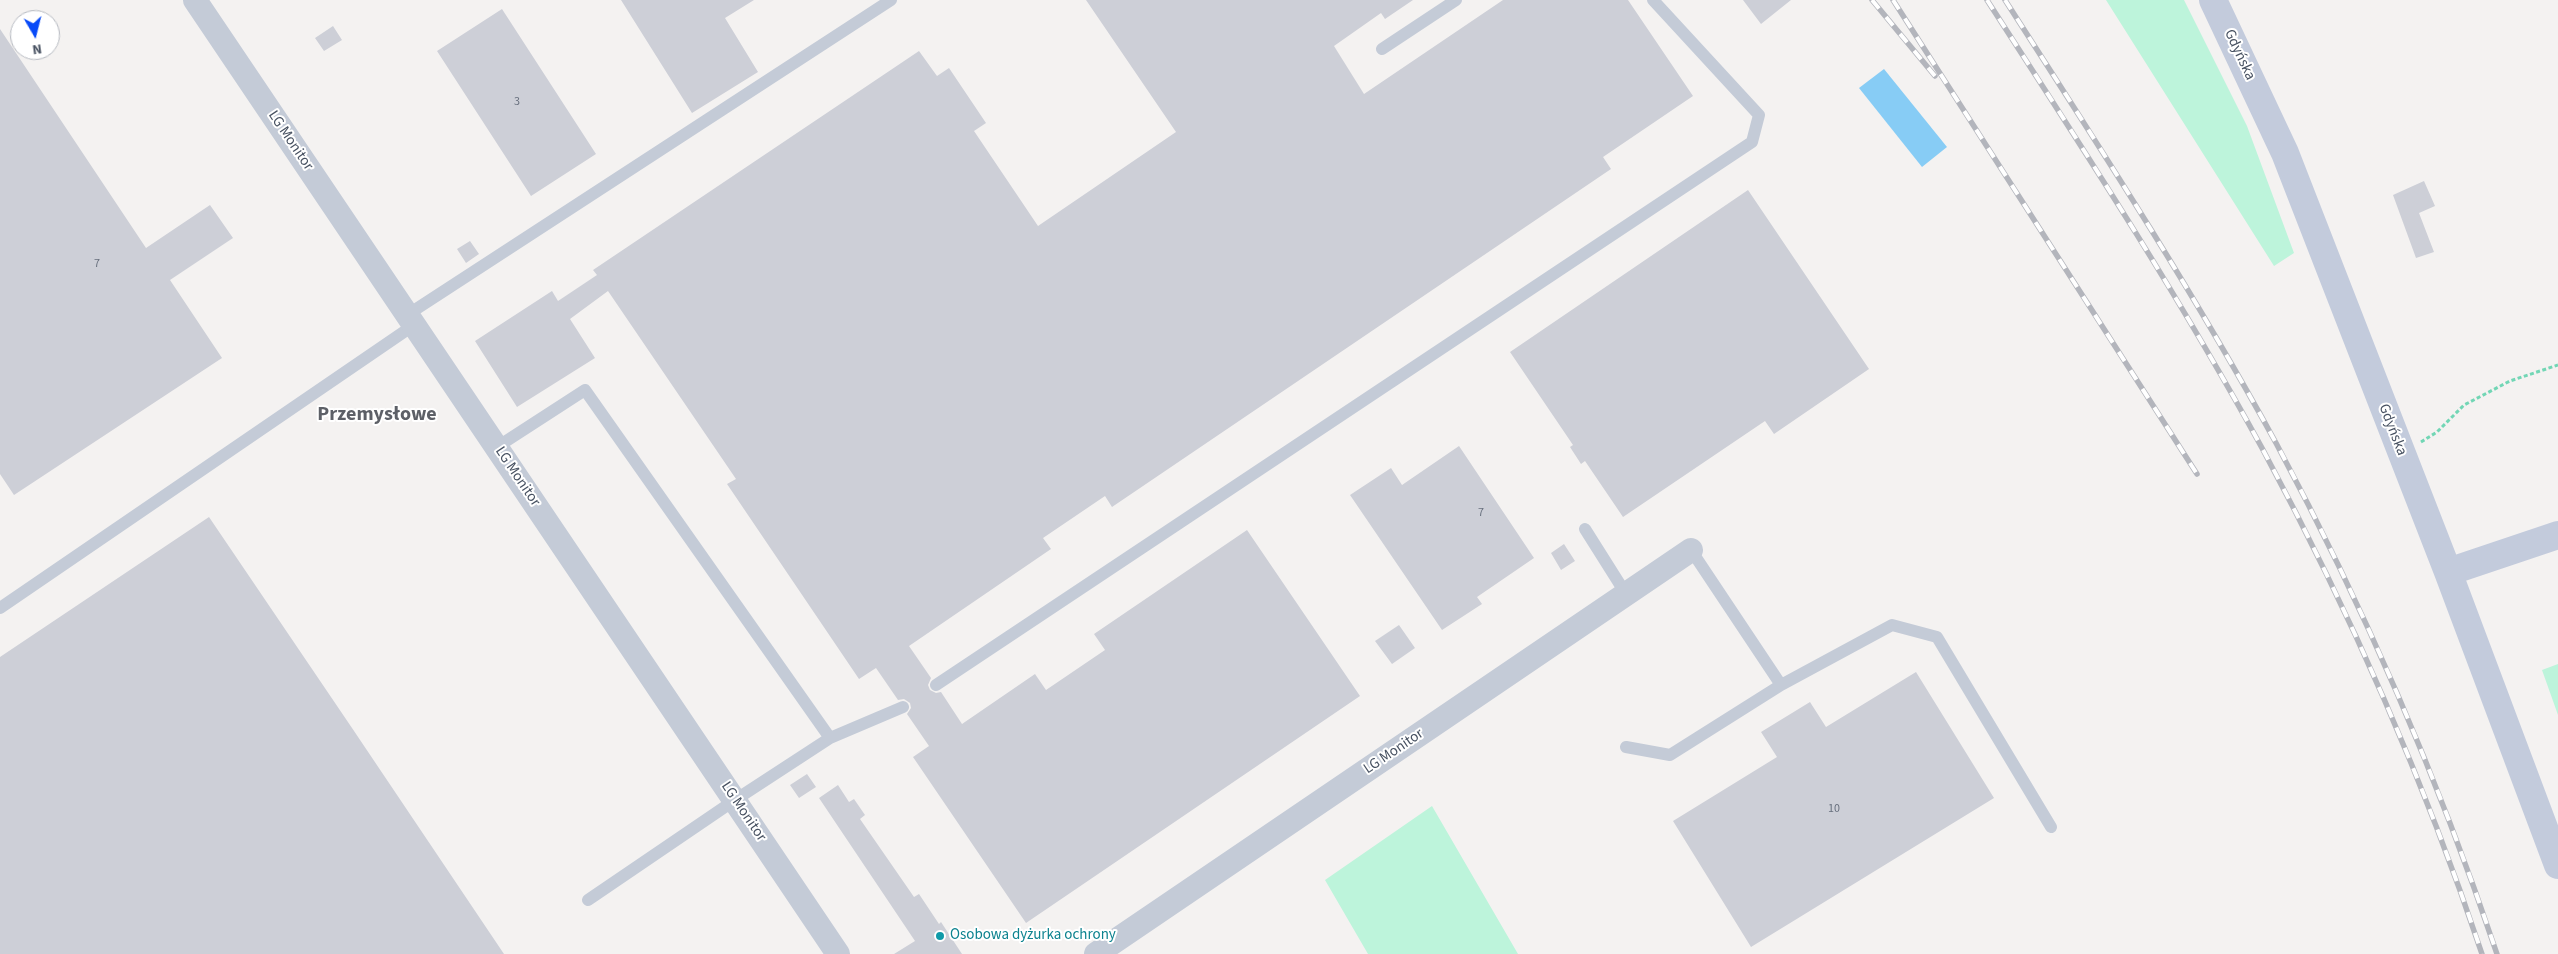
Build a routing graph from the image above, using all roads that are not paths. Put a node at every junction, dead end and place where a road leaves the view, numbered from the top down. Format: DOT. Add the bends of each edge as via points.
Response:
graph roads {
  1 [pos="195,0"];
  2 [pos="891,0"];
  3 [pos="1456,0"];
  4 [pos="1653,0"];
  5 [pos="2213,0"];
  6 [pos="1382,49"];
  7 [pos="410,320"];
  8 [pos="497,447"];
  9 [pos="1585,529"];
  10 [pos="2558,534"];
  11 [pos="1691,550"];
  12 [pos="2448,572"];
  13 [pos="1626,594"];
  14 [pos="0,608"];
  15 [pos="936,685"];
  16 [pos="1781,685"];
  17 [pos="903,707"];
  18 [pos="830,738"];
  19 [pos="1626,747"];
  20 [pos="735,800"];
  21 [pos="2051,828"];
  22 [pos="2558,865"];
  23 [pos="588,900"];
  24 [pos="838,954"];
  25 [pos="1096,954"];
  1 -- 7 [label="street, LG Monitor"];
  2 -- 7 [label="lane"];
  3 -- 6 [label="lane"];
  4 -- 15 [label="lane" via="1759,115 1752,142"];
  5 -- 12 [label="main road, Gdyńska" via="2285,153"];
  7 -- 8 [label="street, LG Monitor"];
  7 -- 14 [label="lane"];
  8 -- 18 [label="lane" via="585,390"];
  8 -- 20 [label="street, LG Monitor"];
  9 -- 13 [label="lane"];
  10 -- 12 [label="main road"];
  11 -- 13 [label="street, LG Monitor"];
  11 -- 16 [label="lane"];
  12 -- 22 [label="main road, Gdyńska"];
  13 -- 25 [label="street, LG Monitor"];
  16 -- 19 [label="lane" via="1670,755"];
  16 -- 21 [label="lane" via="1892,625 1937,637"];
  17 -- 18 [label="lane"];
  18 -- 20 [label="lane"];
  20 -- 23 [label="lane"];
  20 -- 24 [label="street, LG Monitor"];
}
